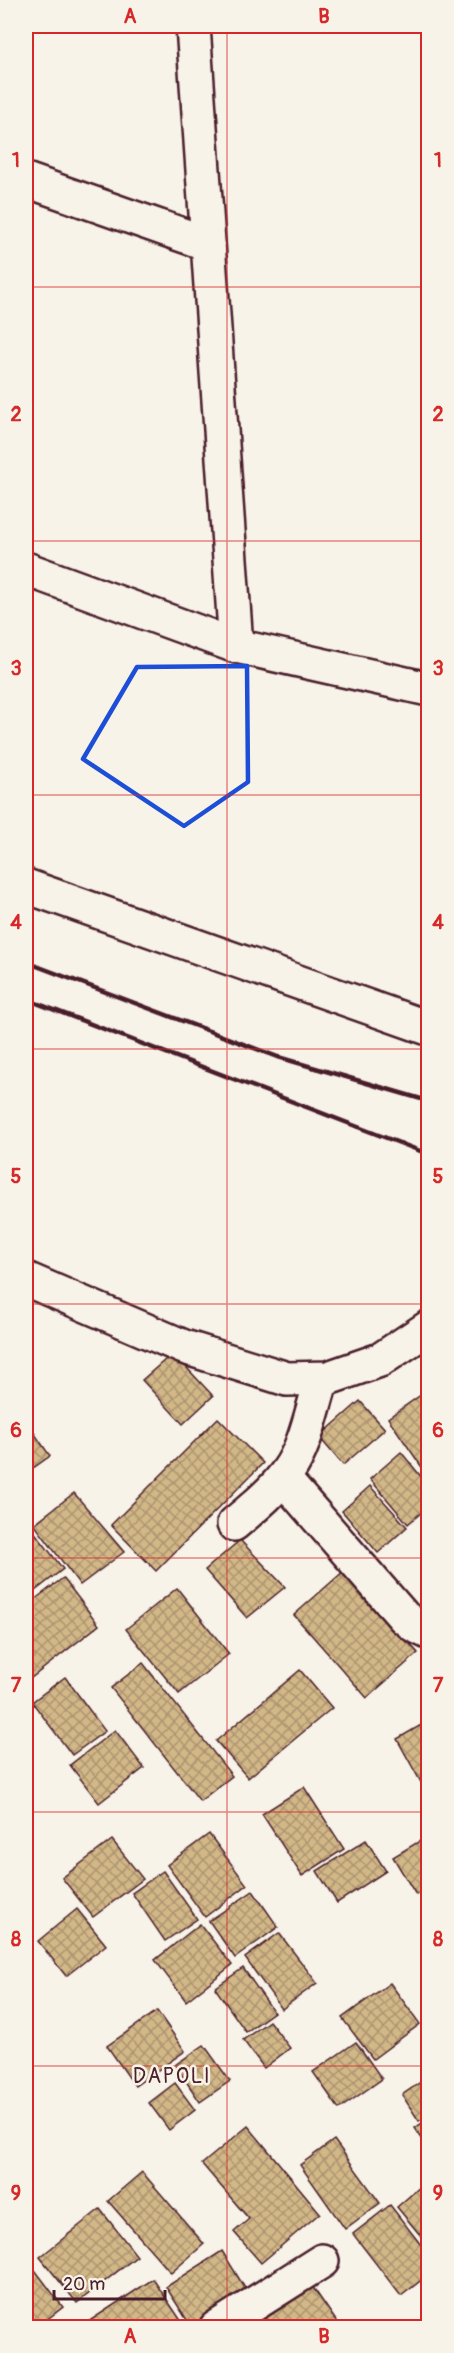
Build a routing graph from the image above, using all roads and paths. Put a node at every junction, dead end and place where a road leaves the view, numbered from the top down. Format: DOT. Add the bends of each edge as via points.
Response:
graph roads {
  1 [pos="193,26"];
  2 [pos="26,180"];
  3 [pos="208,244"];
  4 [pos="26,569"];
  5 [pos="236,646"];
  6 [pos="429,689"];
  7 [pos="26,886"];
  8 [pos="429,1028"];
  9 [pos="26,1279"];
  10 [pos="429,1328"];
  11 [pos="322,1379"];
  12 [pos="283,1478"];
  13 [pos="234,1524"];
  14 [pos="429,1632"];
  15 [pos="321,2261"];
  16 [pos="216,2328"];
  1 -- 3 [label="street"];
  2 -- 3 [label="street"];
  3 -- 5 [label="street"];
  4 -- 5 [label="street"];
  5 -- 6 [label="street"];
  7 -- 8 [label="street"];
  9 -- 11 [label="street" via="184,1347 287,1379"];
  10 -- 11 [label="street" via="380,1360"];
  11 -- 12 [label="street" via="297,1455"];
  12 -- 13 [label="street"];
  12 -- 14 [label="street" via="404,1617"];
  15 -- 16 [label="street"];
}
